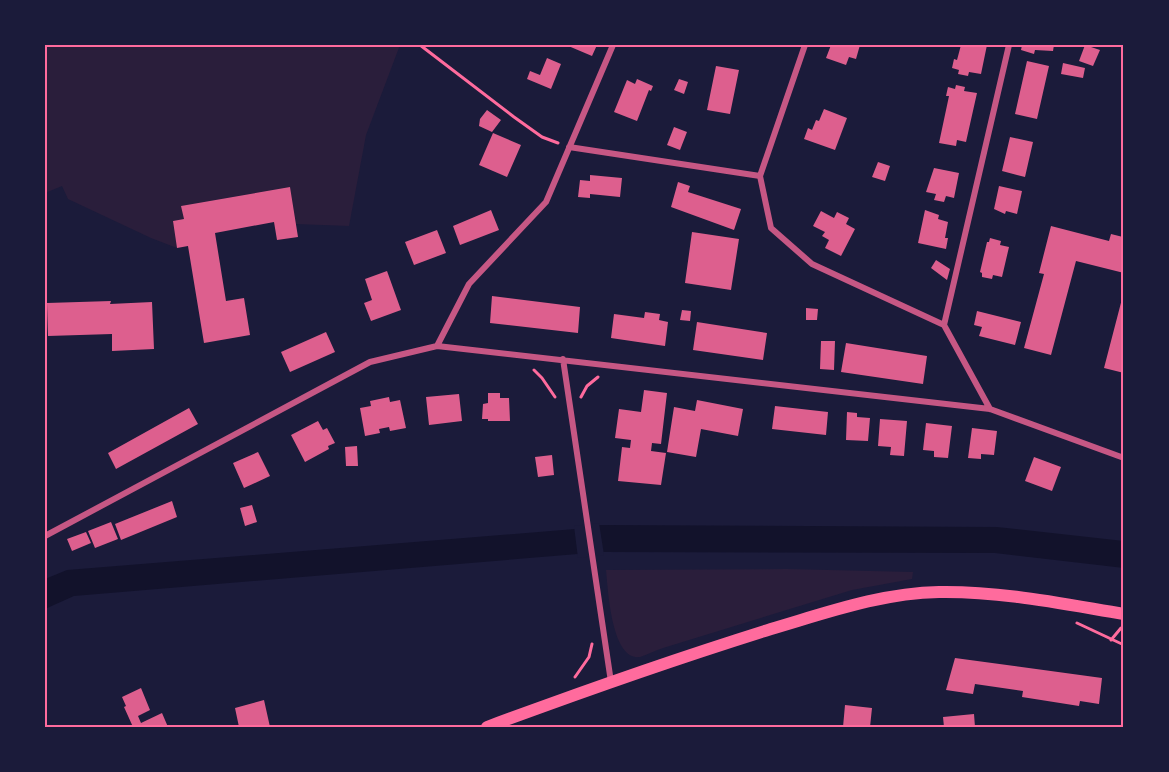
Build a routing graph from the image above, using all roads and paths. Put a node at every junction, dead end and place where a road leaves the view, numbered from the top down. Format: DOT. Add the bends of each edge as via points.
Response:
graph roads {
  1 [pos="420,45"];
  2 [pos="613,45"];
  3 [pos="805,45"];
  4 [pos="1009,45"];
  5 [pos="569,147"];
  6 [pos="760,176"];
  7 [pos="945,325"];
  8 [pos="437,346"];
  9 [pos="517,355"];
  10 [pos="563,359"];
  11 [pos="609,365"];
  12 [pos="581,402"];
  13 [pos="558,404"];
  14 [pos="990,410"];
  15 [pos="1124,458"];
  16 [pos="45,536"];
  17 [pos="1124,614"];
  18 [pos="1073,621"];
  19 [pos="593,639"];
  20 [pos="1124,645"];
  21 [pos="611,682"];
  22 [pos="579,693"];
  23 [pos="487,727"];
  1 -- 5 [label="path" via="542,137"];
  2 -- 5 [label="street"];
  3 -- 6 [label="street"];
  4 -- 7 [label="street"];
  5 -- 6 [label="street"];
  5 -- 8 [label="street" via="546,202 469,284"];
  6 -- 7 [label="street" via="771,228 812,264"];
  7 -- 14 [label="street"];
  8 -- 9 [label="street"];
  8 -- 16 [label="street" via="370,362"];
  9 -- 10 [label="street"];
  9 -- 13 [label="path" via="516,362 538,373"];
  10 -- 11 [label="street"];
  10 -- 21 [label="street"];
  11 -- 12 [label="path" via="609,373 587,386"];
  11 -- 14 [label="street"];
  14 -- 15 [label="street"];
  17 -- 21 [label="main road" via="1001,594 904,595 838,609"];
  18 -- 20 [label="path"];
  19 -- 22 [label="path" via="589,657 574,679"];
  21 -- 22 [label="main road"];
  22 -- 23 [label="main road"];
}
